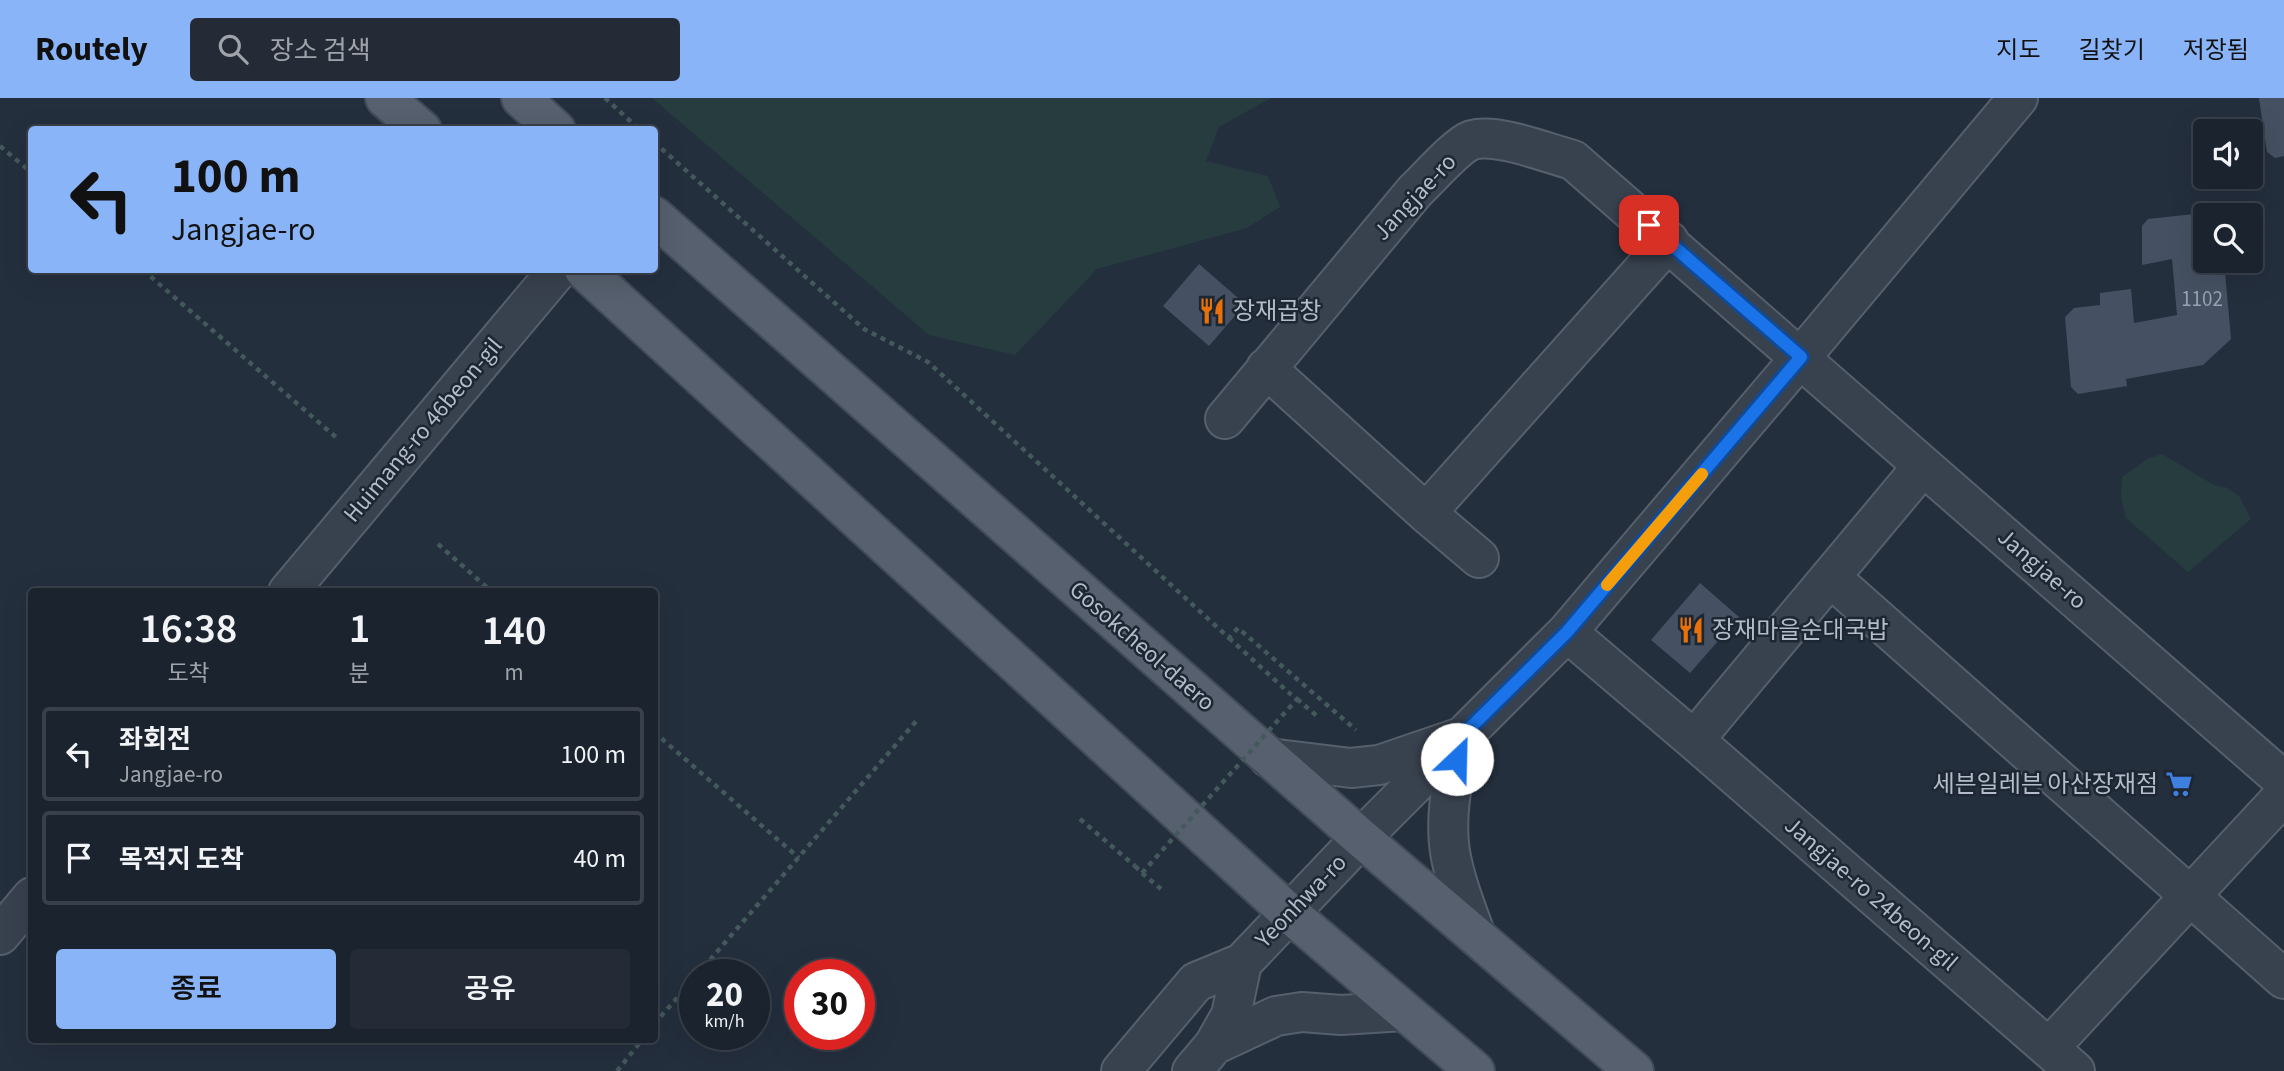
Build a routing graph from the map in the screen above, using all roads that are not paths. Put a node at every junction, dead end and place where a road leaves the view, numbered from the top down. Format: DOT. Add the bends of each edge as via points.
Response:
graph roads {
  1 [pos="386,98"];
  2 [pos="520,98"];
  3 [pos="2018,98"];
  4 [pos="418,126"];
  5 [pos="552,126"];
  6 [pos="658,220"];
  7 [pos="1669,241"];
  8 [pos="555,273"];
  9 [pos="586,273"];
  10 [pos="1801,357"];
  11 [pos="1266,368"];
  12 [pos="1225,419"];
  13 [pos="1923,466"];
  14 [pos="1426,513"];
  15 [pos="1479,558"];
  16 [pos="1830,577"];
  17 [pos="291,588"];
  18 [pos="1567,632"];
  19 [pos="1461,737"];
  20 [pos="1694,740"];
  21 [pos="1269,758"];
  22 [pos="2284,781"];
  23 [pos="2284,795"];
  24 [pos="1361,838"];
  25 [pos="2192,897"];
  26 [pos="28,903"];
  27 [pos="1289,913"];
  28 [pos="0,935"];
  29 [pos="1476,936"];
  30 [pos="1242,963"];
  31 [pos="2284,979"];
  32 [pos="1404,1010"];
  33 [pos="1203,1058"];
  34 [pos="2062,1060"];
  35 [pos="1121,1071"];
  36 [pos="1475,1071"];
  37 [pos="1634,1071"];
  1 -- 4 [label="main road"];
  2 -- 5 [label="main road"];
  3 -- 10 [label="street"];
  6 -- 21 [label="main road, Gosokcheol-daero"];
  7 -- 10 [label="street, Jangjae-ro"];
  7 -- 11 [label="street, Jangjae-ro" via="1573,160 1492,138 1470,141 1415,191"];
  7 -- 14 [label="street"];
  8 -- 17 [label="street, Huimang-ro 46beon-gil"];
  9 -- 27 [label="main road"];
  10 -- 13 [label="street, Jangjae-ro"];
  10 -- 18 [label="street"];
  11 -- 12 [label="street, Jangjae-ro"];
  11 -- 14 [label="street"];
  13 -- 16 [label="street"];
  13 -- 22 [label="street, Jangjae-ro"];
  14 -- 15 [label="street"];
  16 -- 20 [label="street"];
  16 -- 25 [label="street"];
  18 -- 19 [label="street"];
  18 -- 20 [label="street, Jangjae-ro 24beon-gil"];
  19 -- 21 [label="street" via="1379,765 1351,768"];
  19 -- 24 [label="street"];
  19 -- 29 [label="street" via="1449,801 1449,849"];
  20 -- 34 [label="street, Jangjae-ro 24beon-gil"];
  21 -- 24 [label="main road, Gosokcheol-daero"];
  23 -- 25 [label="street, Jangjae-ro 24beon-gil"];
  24 -- 27 [label="street, Yeonhwa-ro"];
  24 -- 29 [label="main road, Gosokcheol-daero"];
  25 -- 31 [label="street"];
  25 -- 34 [label="street, Jangjae-ro 24beon-gil"];
  26 -- 28 [label="street"];
  27 -- 30 [label="street, Yeonhwa-ro"];
  27 -- 32 [label="main road"];
  29 -- 37 [label="main road, Gosokcheol-daero"];
  30 -- 33 [label="street, Yeonhwa-ro" via="1231,1015"];
  30 -- 35 [label="street, Yeonhwa-ro" via="1196,982"];
  32 -- 33 [label="street" via="1276,1016"];
  32 -- 36 [label="main road"];
}
